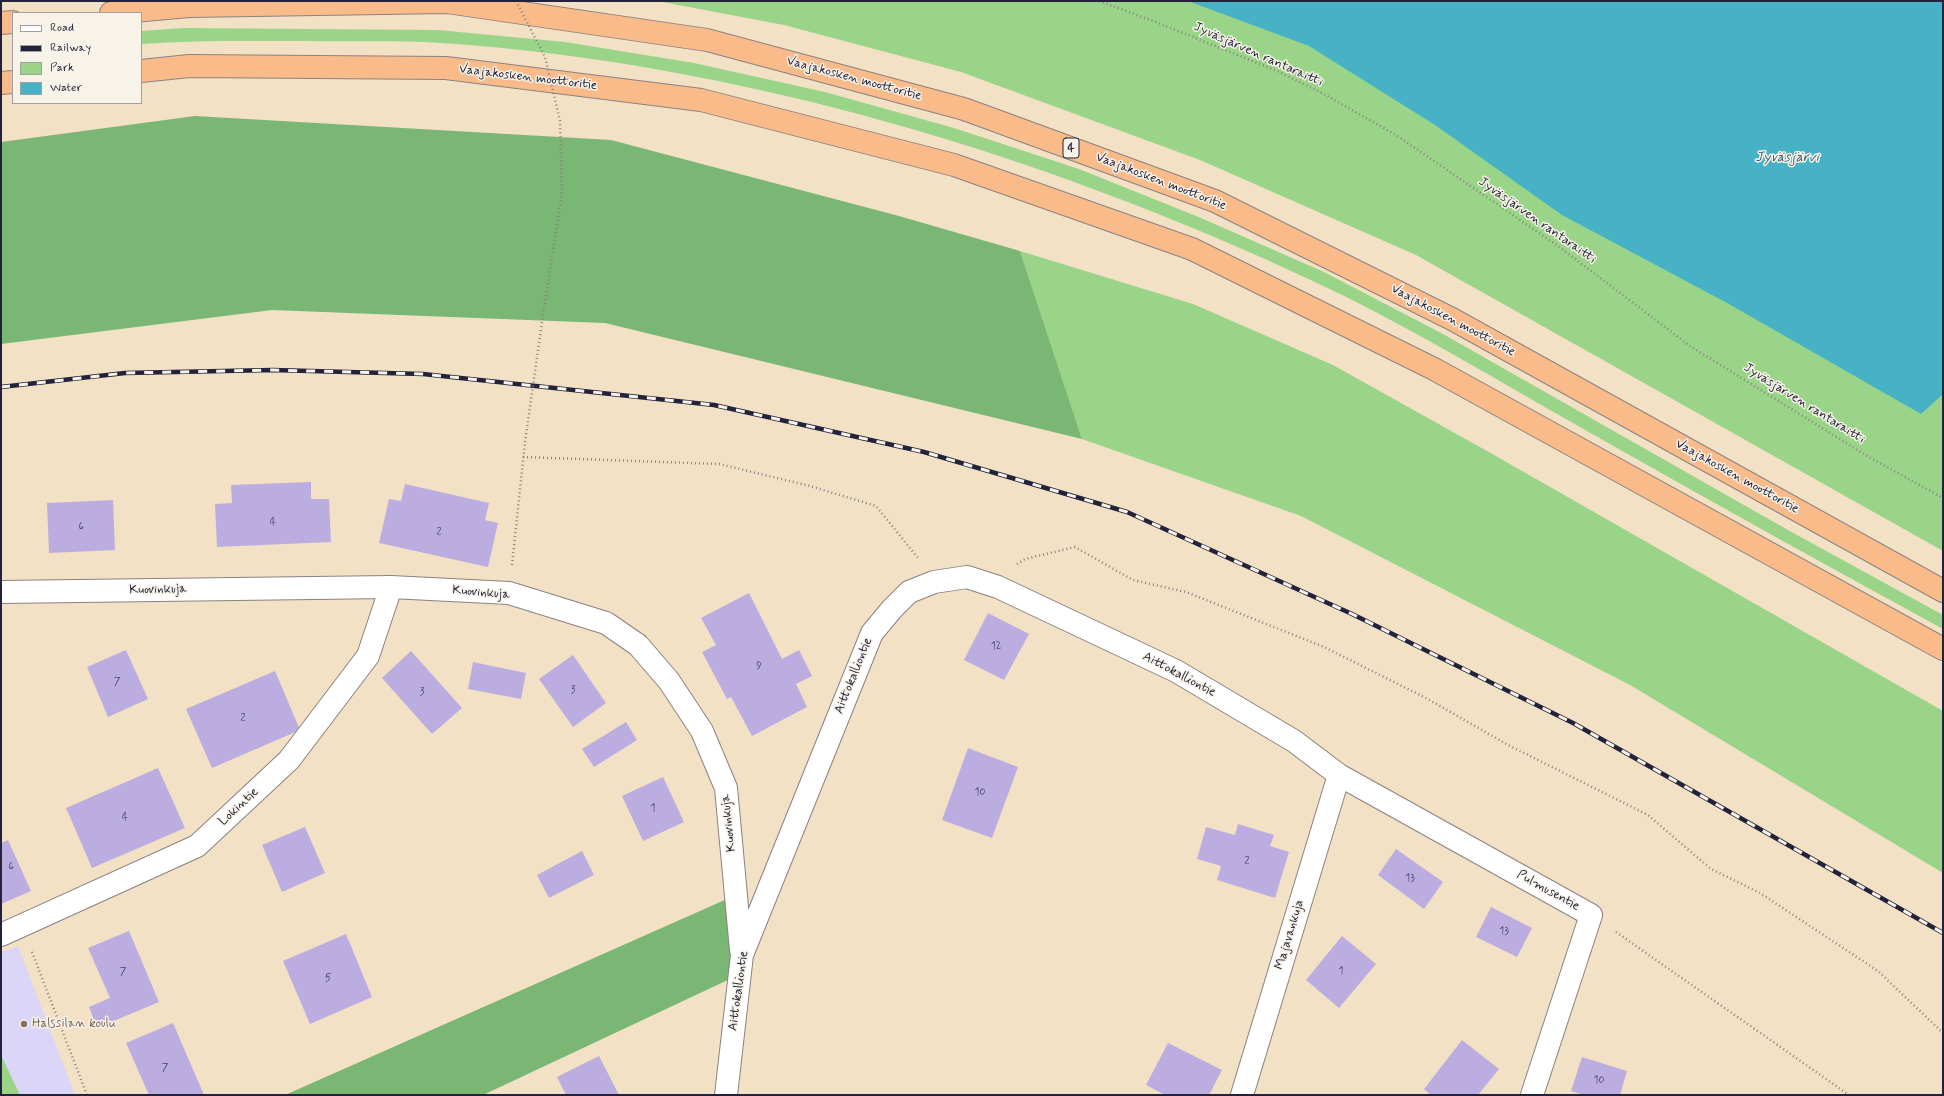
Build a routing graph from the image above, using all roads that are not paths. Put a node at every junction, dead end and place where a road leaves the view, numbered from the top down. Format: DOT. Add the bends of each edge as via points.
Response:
graph roads {
  1 [pos="122,12"];
  2 [pos="12,22"];
  3 [pos="1,23"];
  4 [pos="142,70"];
  5 [pos="12,82"];
  6 [pos="1,83"];
  7 [pos="391,587"];
  8 [pos="1943,591"];
  9 [pos="1,592"];
  10 [pos="1943,649"];
  11 [pos="1339,775"];
  12 [pos="1,935"];
  13 [pos="742,954"];
  14 [pos="726,1095"];
  15 [pos="1242,1095"];
  16 [pos="1532,1095"];
  1 -- 8 [label="highway, Vaajakosken moottoritie / 4" via="189,6 447,2 707,40 964,108 1215,201 1452,319"];
  2 -- 3 [label="highway"];
  4 -- 10 [label="highway, Vaajakosken moottoritie" via="190,66 446,68 701,100 954,165 1192,249 1434,369"];
  5 -- 6 [label="highway"];
  7 -- 9 [label="street, Kuovinkuja"];
  7 -- 12 [label="street, Lokintie" via="368,656 289,760 197,846"];
  7 -- 13 [label="street, Kuovinkuja" via="509,593 606,624 638,644 669,681 702,731 726,788"];
  11 -- 13 [label="street, Aittokalliontie" via="1294,741 1176,671 998,587 967,577 934,582 909,592 872,633"];
  11 -- 15 [label="street, Majavankuja"];
  11 -- 16 [label="street, Pulmusentie" via="1591,914"];
  13 -- 14 [label="street, Aittokalliontie"];
}
